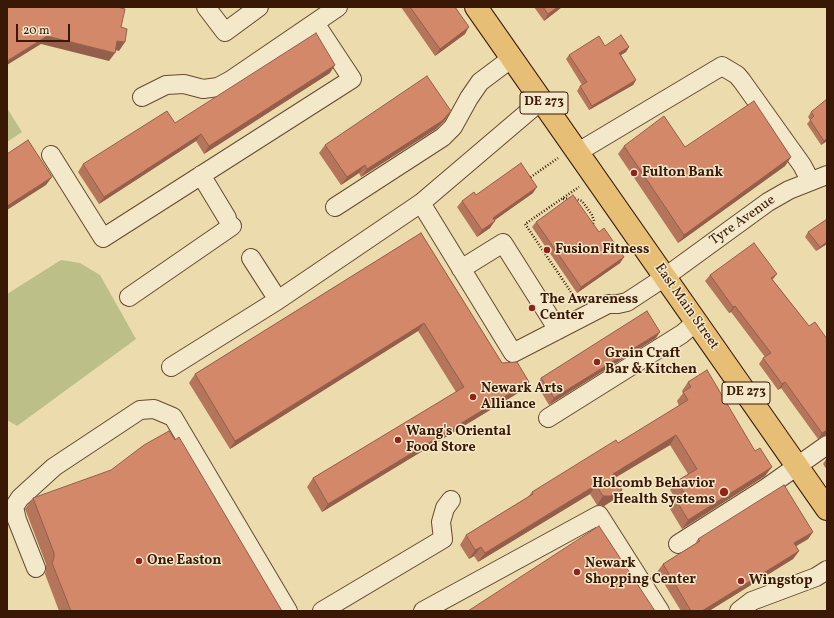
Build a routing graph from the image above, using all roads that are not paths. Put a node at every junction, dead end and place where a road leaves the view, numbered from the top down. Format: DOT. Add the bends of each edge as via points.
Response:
graph roads {
  1 [pos="206,7"];
  2 [pos="259,7"];
  3 [pos="338,7"];
  4 [pos="476,7"];
  5 [pos="315,23"];
  6 [pos="512,58"];
  7 [pos="142,97"];
  8 [pos="542,100"];
  9 [pos="568,154"];
  10 [pos="51,155"];
  11 [pos="201,175"];
  12 [pos="827,175"];
  13 [pos="810,180"];
  14 [pos="421,203"];
  15 [pos="335,207"];
  16 [pos="251,258"];
  17 [pos="461,269"];
  18 [pos="665,277"];
  19 [pos="129,297"];
  20 [pos="278,300"];
  21 [pos="696,322"];
  22 [pos="558,330"];
  23 [pos="171,367"];
  24 [pos="548,418"];
  25 [pos="827,445"];
  26 [pos="797,466"];
  27 [pos="451,500"];
  28 [pos="827,509"];
  29 [pos="678,544"];
  30 [pos="36,568"];
  31 [pos="827,570"];
  32 [pos="288,611"];
  33 [pos="322,611"];
  34 [pos="423,611"];
  35 [pos="660,611"];
  36 [pos="739,611"];
  1 -- 2 [label="street" via="225,32"];
  3 -- 5 [label="street"];
  4 -- 6 [label="main road, East Main Street / DE 273"];
  5 -- 7 [label="street" via="218,87 203,89 184,84 166,85"];
  5 -- 11 [label="street" via="352,79"];
  6 -- 8 [label="main road, East Main Street / DE 273"];
  6 -- 15 [label="street" via="480,82 453,127 443,137"];
  8 -- 9 [label="main road, East Main Street / DE 273"];
  8 -- 14 [label="street"];
  9 -- 13 [label="street" via="722,66 742,82"];
  9 -- 18 [label="main road, East Main Street / DE 273"];
  10 -- 11 [label="street" via="103,238"];
  11 -- 19 [label="street" via="229,222"];
  12 -- 13 [label="street, Tyre Avenue"];
  13 -- 18 [label="street, Tyre Avenue" via="768,202"];
  14 -- 17 [label="street"];
  14 -- 20 [label="street"];
  16 -- 20 [label="street"];
  17 -- 22 [label="street, Tyre Avenue" via="513,353"];
  17 -- 22 [label="street" via="502,242"];
  18 -- 21 [label="main road, East Main Street / DE 273"];
  18 -- 22 [label="street, Tyre Avenue" via="627,302 608,304"];
  20 -- 23 [label="street"];
  21 -- 24 [label="street" via="682,334"];
  21 -- 26 [label="main road, East Main Street / DE 273"];
  25 -- 26 [label="street"];
  26 -- 28 [label="main road, East Main Street / DE 273"];
  26 -- 29 [label="street"];
  27 -- 33 [label="street" via="445,508 441,522 443,540"];
  30 -- 32 [label="street" via="17,520 14,507 17,502 54,467 140,410 154,409 173,417"];
  31 -- 36 [label="street" via="816,577 752,601"];
  34 -- 35 [label="street" via="599,515"];
}
